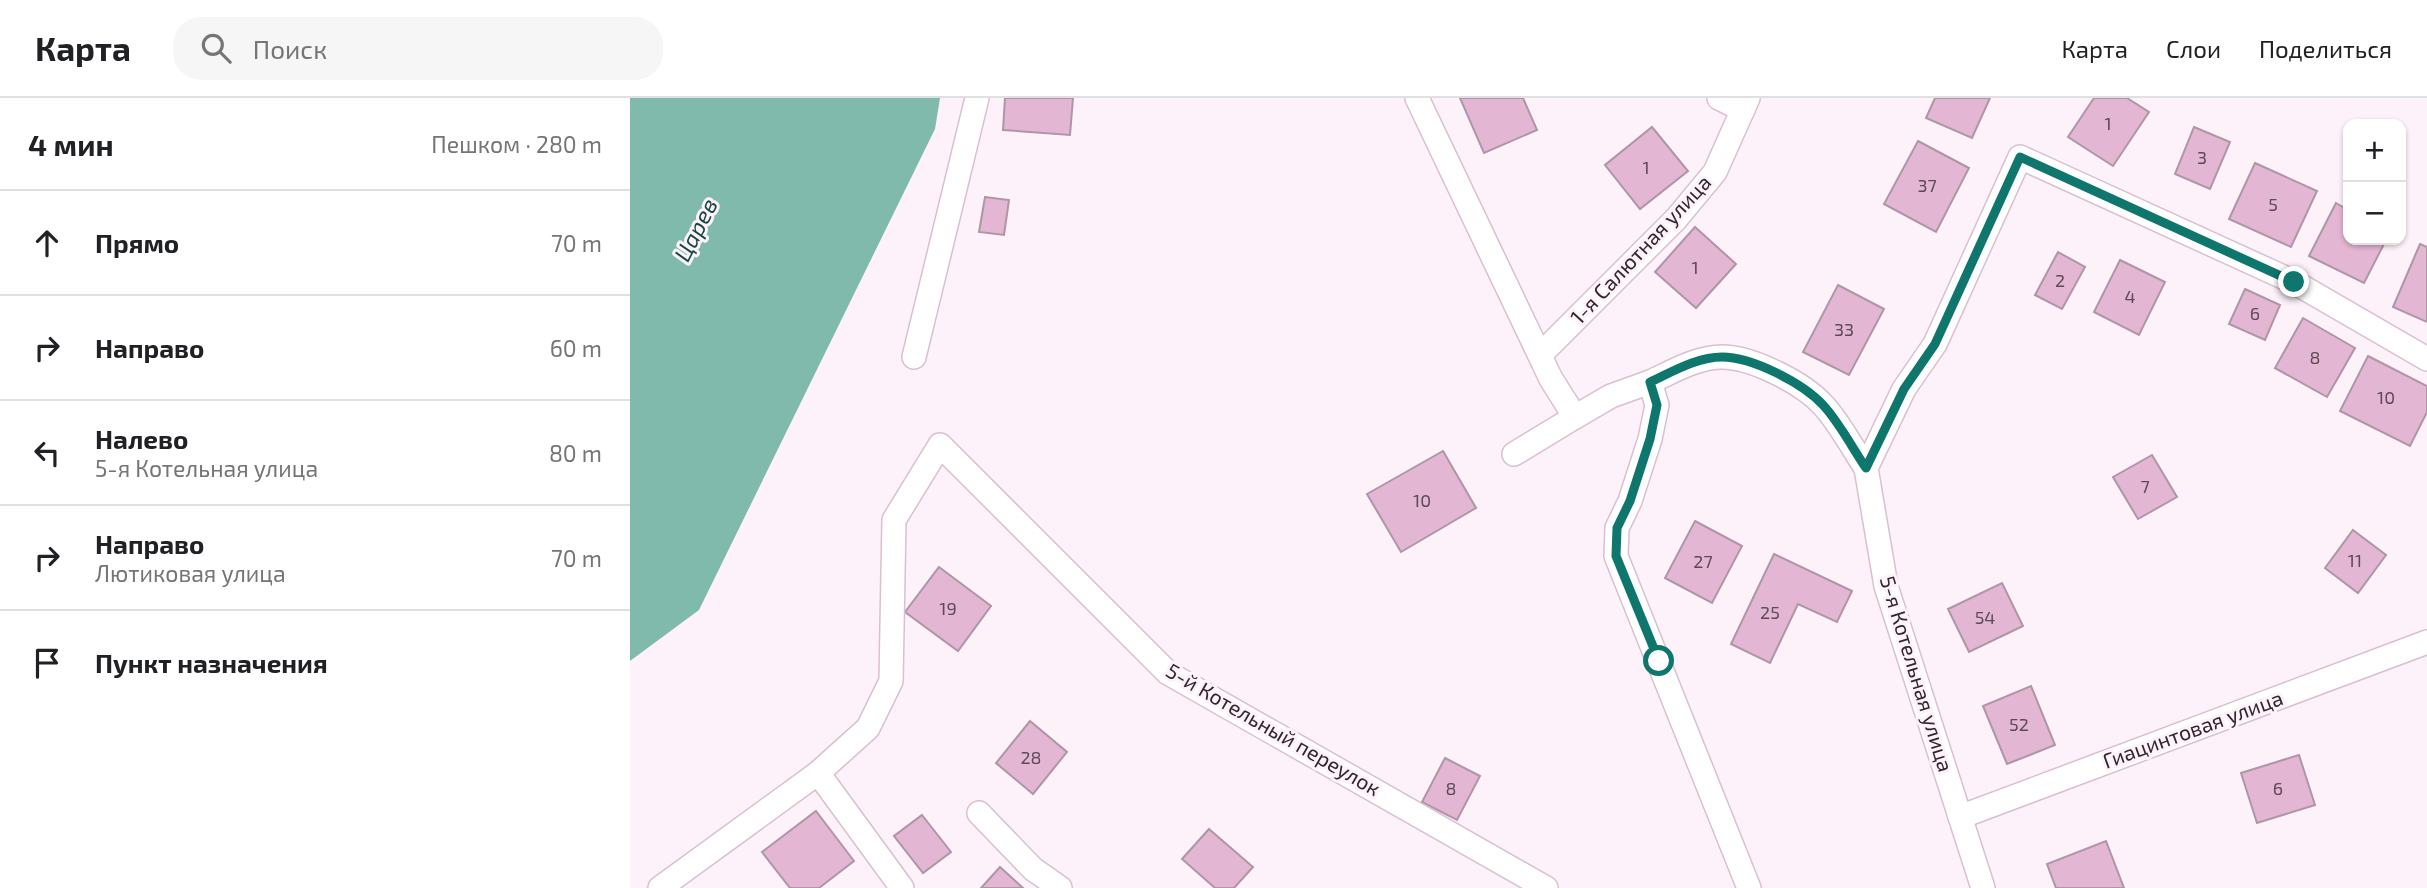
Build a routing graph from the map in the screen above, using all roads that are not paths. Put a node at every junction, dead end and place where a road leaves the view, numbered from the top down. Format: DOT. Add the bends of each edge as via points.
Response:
graph roads {
  1 [pos="977,98"];
  2 [pos="1417,98"];
  3 [pos="1719,98"];
  4 [pos="1745,104"];
  5 [pos="1540,355"];
  6 [pos="914,357"];
  7 [pos="2427,359"];
  8 [pos="1650,382"];
  9 [pos="1575,417"];
  10 [pos="1514,454"];
  11 [pos="1866,468"];
  12 [pos="2427,642"];
  13 [pos="818,773"];
  14 [pos="978,813"];
  15 [pos="1960,817"];
  16 [pos="660,888"];
  17 [pos="902,888"];
  18 [pos="1059,888"];
  19 [pos="1546,888"];
  20 [pos="1749,888"];
  21 [pos="1983,888"];
  1 -- 6 [label="street"];
  2 -- 5 [label="street"];
  3 -- 4 [label="street"];
  4 -- 5 [label="street, 1-я Салютная улица" via="1715,172 1676,219"];
  5 -- 9 [label="street"];
  7 -- 11 [label="street" via="2294,282 2020,157 1935,344 1904,389"];
  8 -- 9 [label="street" via="1611,396"];
  8 -- 11 [label="street" via="1697,361 1723,357 1761,366 1790,379 1823,405"];
  8 -- 20 [label="street" via="1657,405 1630,501 1617,528 1616,556"];
  9 -- 10 [label="street"];
  11 -- 15 [label="street, 5-я Котельная улица" via="1886,586"];
  12 -- 15 [label="street, Гиацинтовая улица"];
  13 -- 16 [label="street"];
  13 -- 17 [label="street"];
  13 -- 19 [label="street, 5-й Котельный переулок" via="868,728 891,681 894,520 940,445 1168,673"];
  14 -- 18 [label="street" via="1032,869"];
  15 -- 21 [label="street, 5-я Котельная улица"];
}
